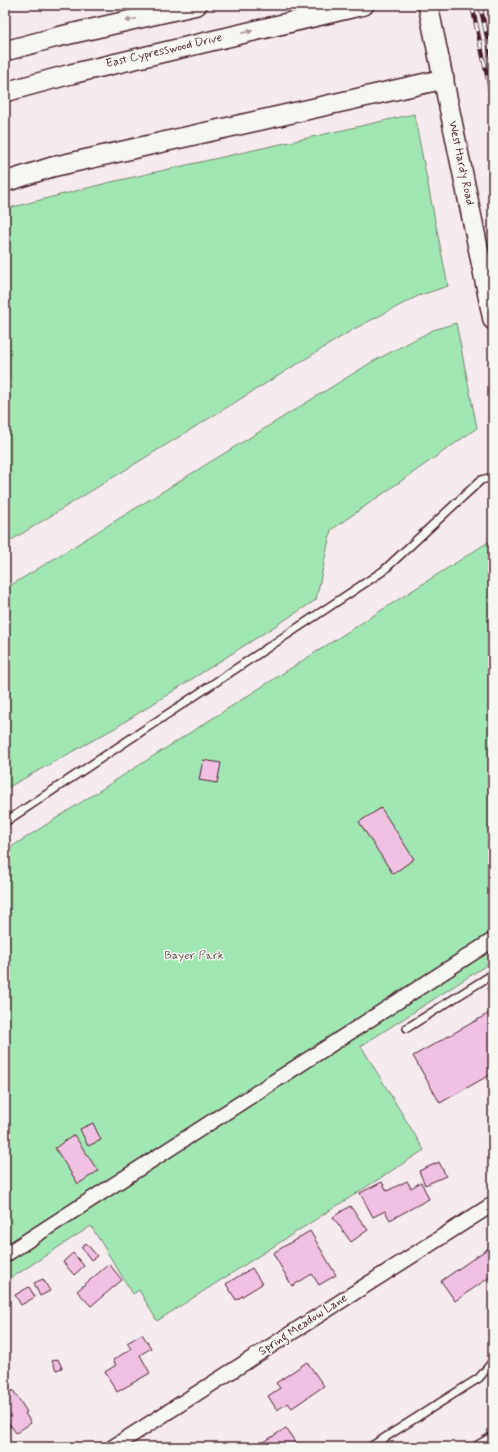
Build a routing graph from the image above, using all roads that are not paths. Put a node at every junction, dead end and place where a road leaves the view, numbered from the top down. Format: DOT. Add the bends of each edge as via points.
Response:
graph roads {
  1 [pos="197,5"];
  2 [pos="364,5"];
  3 [pos="428,5"];
  4 [pos="5,51"];
  5 [pos="71,74"];
  6 [pos="444,79"];
  7 [pos="5,92"];
  8 [pos="5,100"];
  9 [pos="5,182"];
  10 [pos="493,320"];
  11 [pos="493,476"];
  12 [pos="5,822"];
  13 [pos="493,940"];
  14 [pos="493,974"];
  15 [pos="407,1028"];
  16 [pos="493,1204"];
  17 [pos="5,1255"];
  18 [pos="493,1361"];
  19 [pos="493,1436"];
  20 [pos="113,1447"];
  21 [pos="370,1447"];
  22 [pos="474,1447"];
  1 -- 4 [label="main road, one-way"];
  5 -- 2 [label="main road, East Cypresswood Drive, one-way"];
  3 -- 6 [label="main road, West Hardy Road"];
  5 -- 7 [label="main road, East Cypresswood Drive"];
  5 -- 8 [label="main road"];
  6 -- 9 [label="main road" via="52,166"];
  6 -- 10 [label="main road, West Hardy Road"];
  11 -- 12 [label="lane" via="481,480 383,571"];
  13 -- 17 [label="street"];
  14 -- 15 [label="lane"];
  16 -- 20 [label="street, Spring Meadow Lane"];
  18 -- 21 [label="lane" via="479,1378"];
  19 -- 22 [label="lane"];
}
